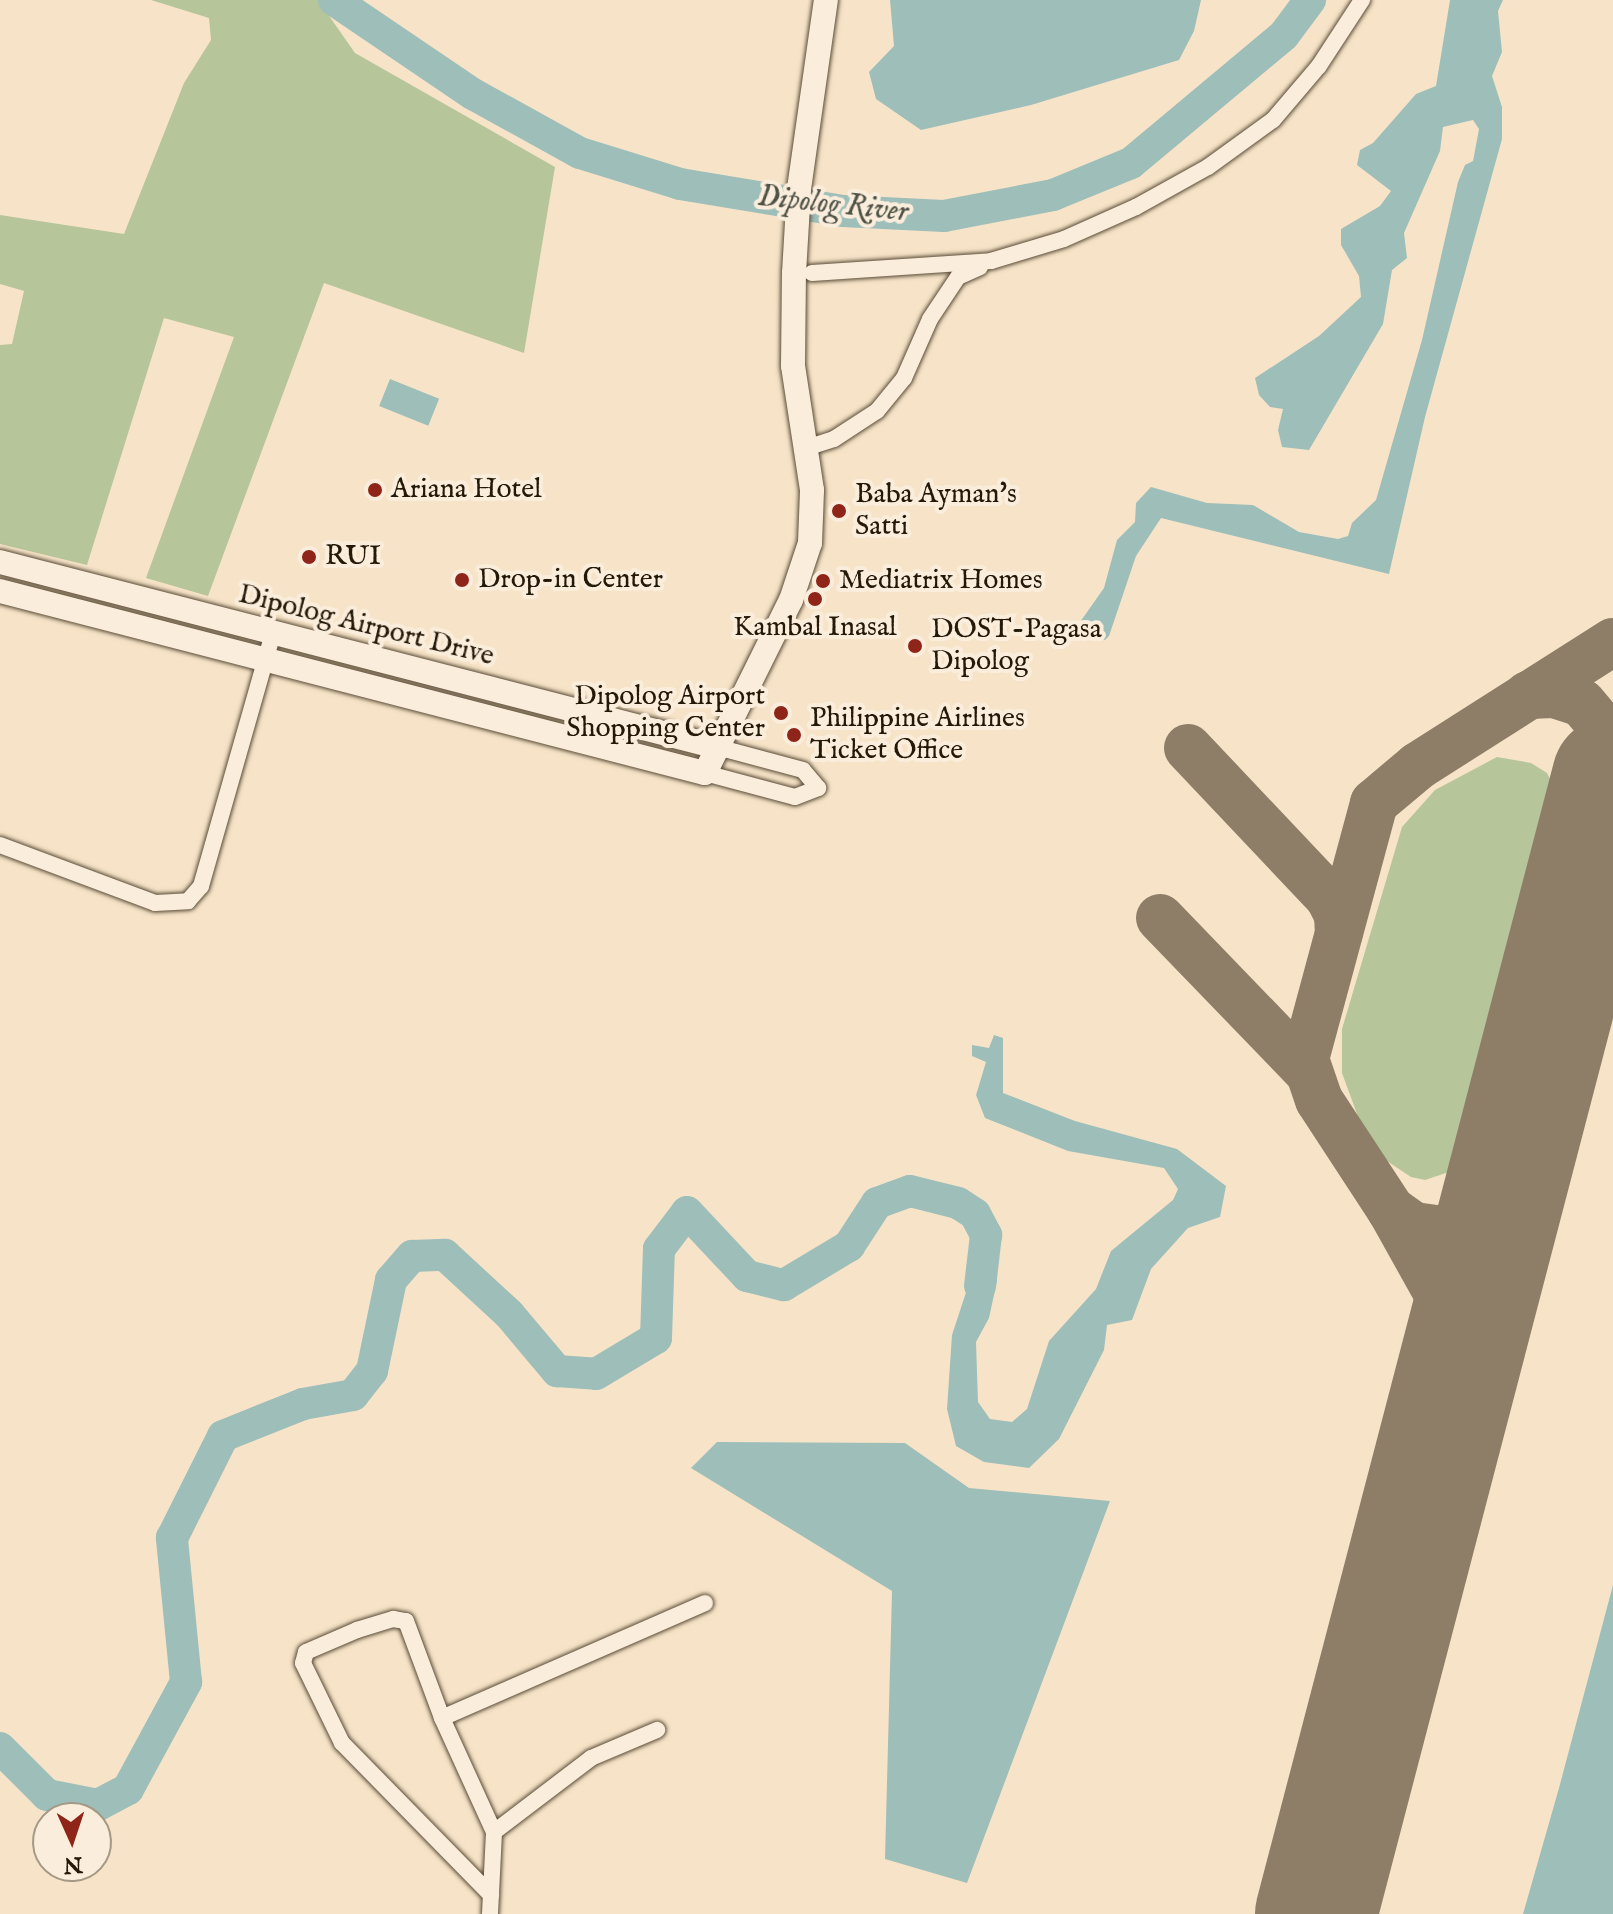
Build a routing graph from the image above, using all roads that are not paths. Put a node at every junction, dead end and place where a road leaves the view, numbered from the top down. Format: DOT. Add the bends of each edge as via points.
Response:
graph roads {
  1 [pos="826,0"];
  2 [pos="1362,0"];
  3 [pos="991,261"];
  4 [pos="812,273"];
  5 [pos="806,448"];
  6 [pos="0,562"];
  7 [pos="0,591"];
  8 [pos="273,633"];
  9 [pos="265,660"];
  10 [pos="717,747"];
  11 [pos="705,773"];
  12 [pos="0,845"];
  13 [pos="705,1603"];
  14 [pos="442,1718"];
  15 [pos="657,1730"];
  16 [pos="494,1832"];
  17 [pos="491,1895"];
  18 [pos="490,1914"];
  1 -- 5 [label="main road" via="796,234 793,366"];
  2 -- 3 [label="street" via="1294,100 1247,141 1136,207 1064,239"];
  3 -- 4 [label="street"];
  3 -- 5 [label="street" via="958,277 930,319 904,378 877,411 834,439"];
  5 -- 10 [label="main road" via="812,516 803,572"];
  6 -- 8 [label="main road, Dipolog Airport Drive"];
  7 -- 9 [label="main road, Dipolog Airport Drive"];
  8 -- 9 [label="street"];
  8 -- 10 [label="main road, Dipolog Airport Drive"];
  9 -- 11 [label="main road, Dipolog Airport Drive"];
  9 -- 12 [label="street" via="201,886 188,901 155,903"];
  10 -- 11 [label="main road"];
  10 -- 11 [label="street" via="803,770 818,788 795,797"];
  13 -- 14 [label="street"];
  14 -- 16 [label="street"];
  14 -- 17 [label="street" via="401,1619 357,1630 302,1656 342,1743"];
  15 -- 16 [label="street" via="591,1758"];
  16 -- 17 [label="street"];
  17 -- 18 [label="street"];
}
